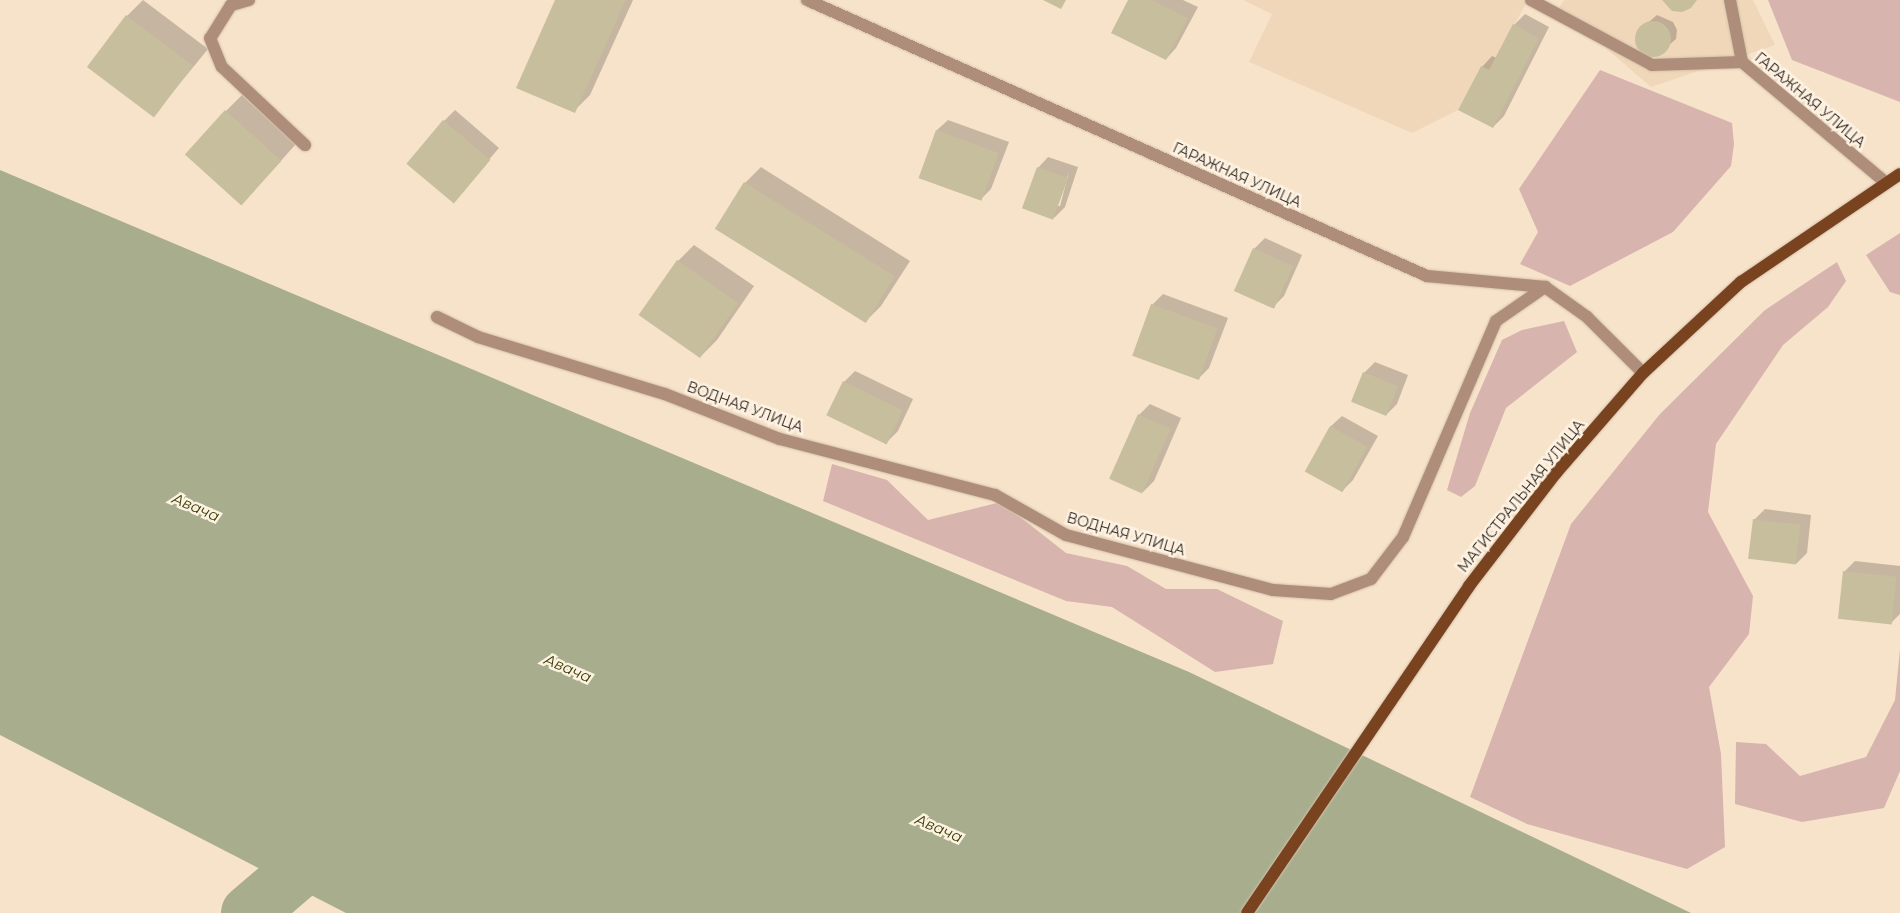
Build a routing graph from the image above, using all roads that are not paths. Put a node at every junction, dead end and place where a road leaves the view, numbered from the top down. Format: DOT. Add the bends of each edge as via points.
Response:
graph roads {
  1 [pos="249,0"];
  2 [pos="807,0"];
  3 [pos="1531,0"];
  4 [pos="1730,0"];
  5 [pos="1742,62"];
  6 [pos="305,145"];
  7 [pos="1900,174"];
  8 [pos="1886,183"];
  9 [pos="1545,287"];
  10 [pos="437,317"];
  11 [pos="1643,373"];
  12 [pos="1247,913"];
  1 -- 6 [label="street" via="231,5 210,38 222,67"];
  2 -- 9 [label="street, ГАРАЖНАЯ УЛИЦА" via="1427,276"];
  3 -- 5 [label="street" via="1652,66"];
  4 -- 5 [label="street, ГАРАЖНАЯ УЛИЦА"];
  5 -- 8 [label="street, ГАРАЖНАЯ УЛИЦА"];
  7 -- 8 [label="main road, МАГИСТРАЛЬНАЯ УЛИЦА"];
  8 -- 11 [label="main road, МАГИСТРАЛЬНАЯ УЛИЦА" via="1740,282"];
  9 -- 10 [label="street, ВОДНАЯ УЛИЦА" via="1496,321 1403,537 1371,579 1330,594 1273,590 1066,536 995,495 780,439 674,397 478,337"];
  9 -- 11 [label="street" via="1587,317"];
  11 -- 12 [label="main road, МАГИСТРАЛЬНАЯ УЛИЦА" via="1550,480 1469,586"];
}
